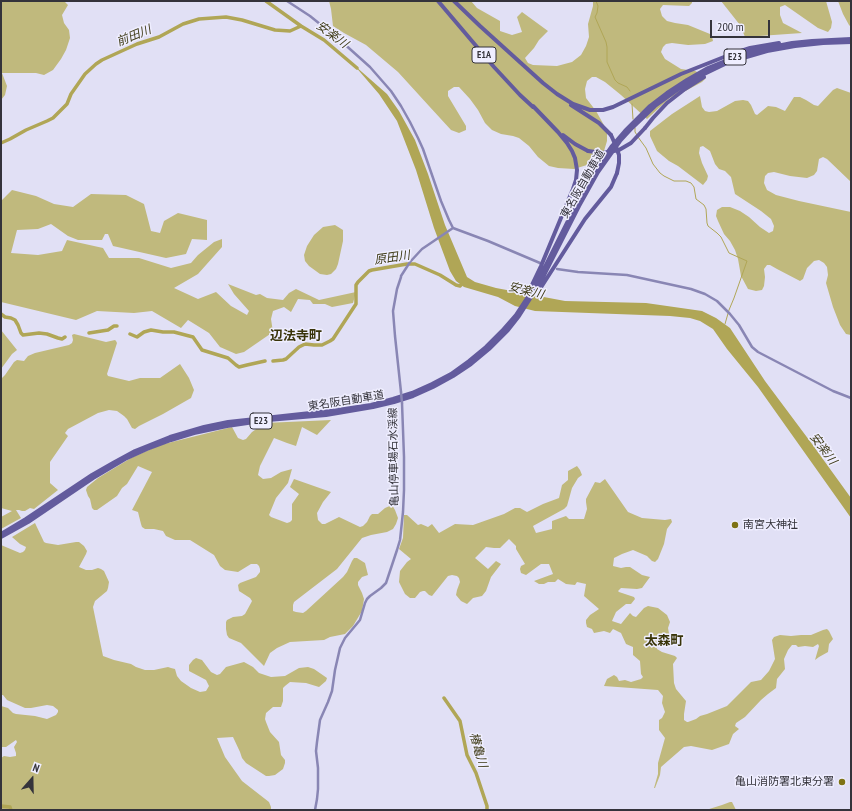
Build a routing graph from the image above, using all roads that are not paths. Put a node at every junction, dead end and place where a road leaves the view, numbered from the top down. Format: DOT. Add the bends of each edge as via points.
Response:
graph roads {
  1 [pos="287,1"];
  2 [pos="438,1"];
  3 [pos="454,1"];
  4 [pos="851,39"];
  5 [pos="851,42"];
  6 [pos="504,48"];
  7 [pos="768,51"];
  8 [pos="533,106"];
  9 [pos="637,120"];
  10 [pos="454,228"];
  11 [pos="540,263"];
  12 [pos="557,269"];
  13 [pos="539,283"];
  14 [pos="518,316"];
  15 [pos="851,398"];
  16 [pos="1,534"];
  17 [pos="1,537"];
  18 [pos="315,810"];
  1 -- 10 [label="main road" via="310,16 346,46 370,67 391,91 418,138"];
  2 -- 8 [label="highway, E1A" via="494,67"];
  3 -- 6 [label="highway, E1A"];
  4 -- 6 [label="highway, E1A" via="796,40 729,54 603,110 581,107 557,94"];
  4 -- 9 [label="highway, 東名阪自動車道 / E23" via="779,45 734,57 687,80 659,99"];
  5 -- 7 [label="highway, 東名阪自動車道 / E23" via="809,44"];
  6 -- 13 [label="highway, bridge" via="521,67 554,94 606,130 613,139 619,155 618,169 611,187 588,214 568,246"];
  7 -- 8 [label="highway, bridge" via="728,65 678,94 652,118 636,139 619,150 603,153 580,148"];
  7 -- 9 [label="highway, 東名阪自動車道 / E23" via="727,63 698,77"];
  8 -- 13 [label="highway" via="564,138 574,154 577,170 573,189 552,237"];
  9 -- 13 [label="highway, 東名阪自動車道 / E23" via="598,172"];
  10 -- 11 [label="main road"];
  10 -- 18 [label="main road, 亀山停車場石水渓線, bridge" via="422,249 407,266 397,289 394,311 395,340 402,403 404,457 402,529 386,583 367,599 360,620 340,648 332,691 320,720 316,742 318,789"];
  12 -- 15 [label="main road" via="627,275 700,292 717,301 730,314 758,352"];
  13 -- 14 [label="highway, 東名阪自動車道 / E23"];
  14 -- 16 [label="highway, 東名阪自動車道 / E23" via="474,357 451,374 421,389 360,407 228,422 170,437 140,449 92,475"];
  14 -- 17 [label="highway, 東名阪自動車道 / E23" via="489,349 461,371 433,387 373,408 256,422 183,436 125,459"];
}
